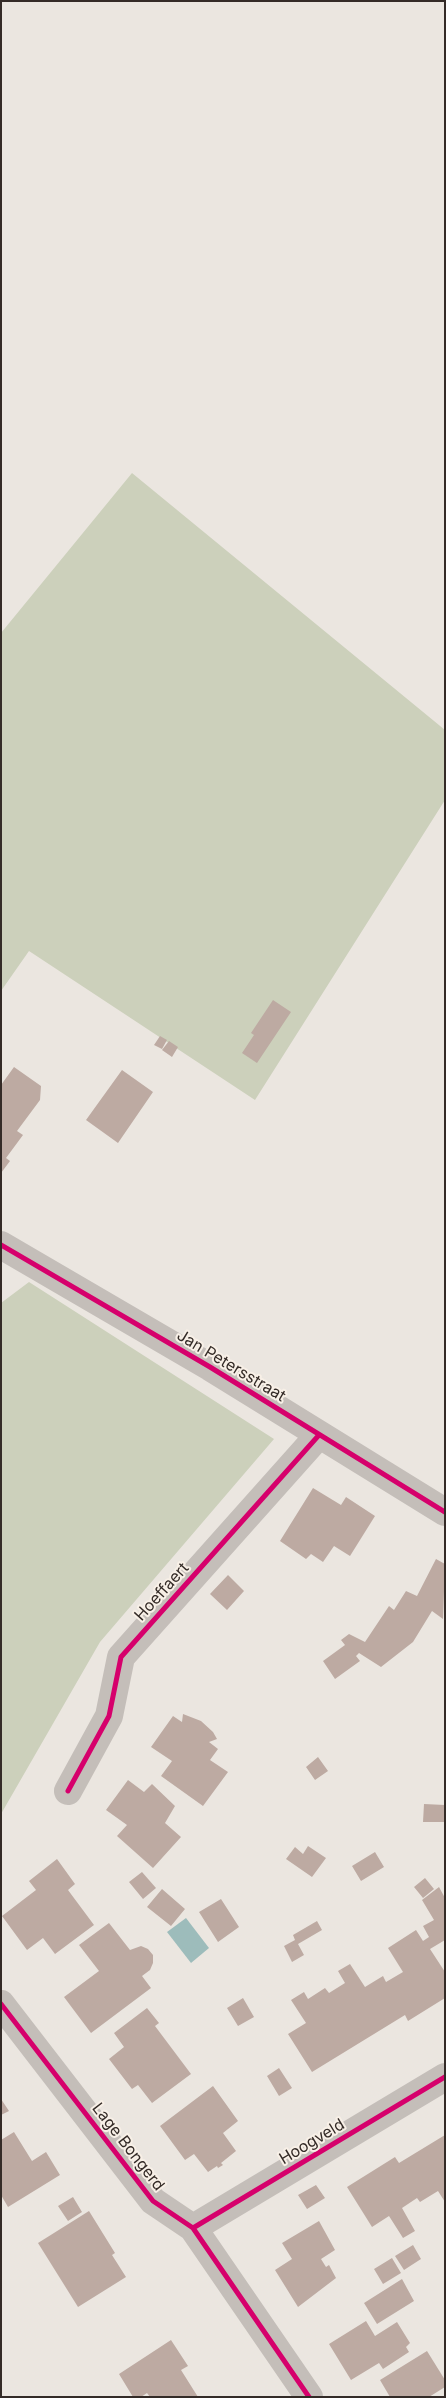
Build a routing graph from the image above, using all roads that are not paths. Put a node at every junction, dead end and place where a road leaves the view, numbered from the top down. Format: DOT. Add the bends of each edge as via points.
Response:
graph roads {
  1 [pos="1,1245"];
  2 [pos="319,1435"];
  3 [pos="445,1512"];
  4 [pos="68,1790"];
  5 [pos="1,2004"];
  6 [pos="445,2077"];
  7 [pos="193,2228"];
  8 [pos="309,2397"];
  1 -- 2 [label="street, Jan Petersstraat"];
  2 -- 3 [label="street, Jan Petersstraat"];
  2 -- 4 [label="street, Hoeffaert" via="121,1657 109,1716"];
  5 -- 7 [label="street, Lage Bongerd" via="153,2201"];
  6 -- 7 [label="street, Hoogveld"];
  7 -- 8 [label="street, Lage Bongerd"];
}
